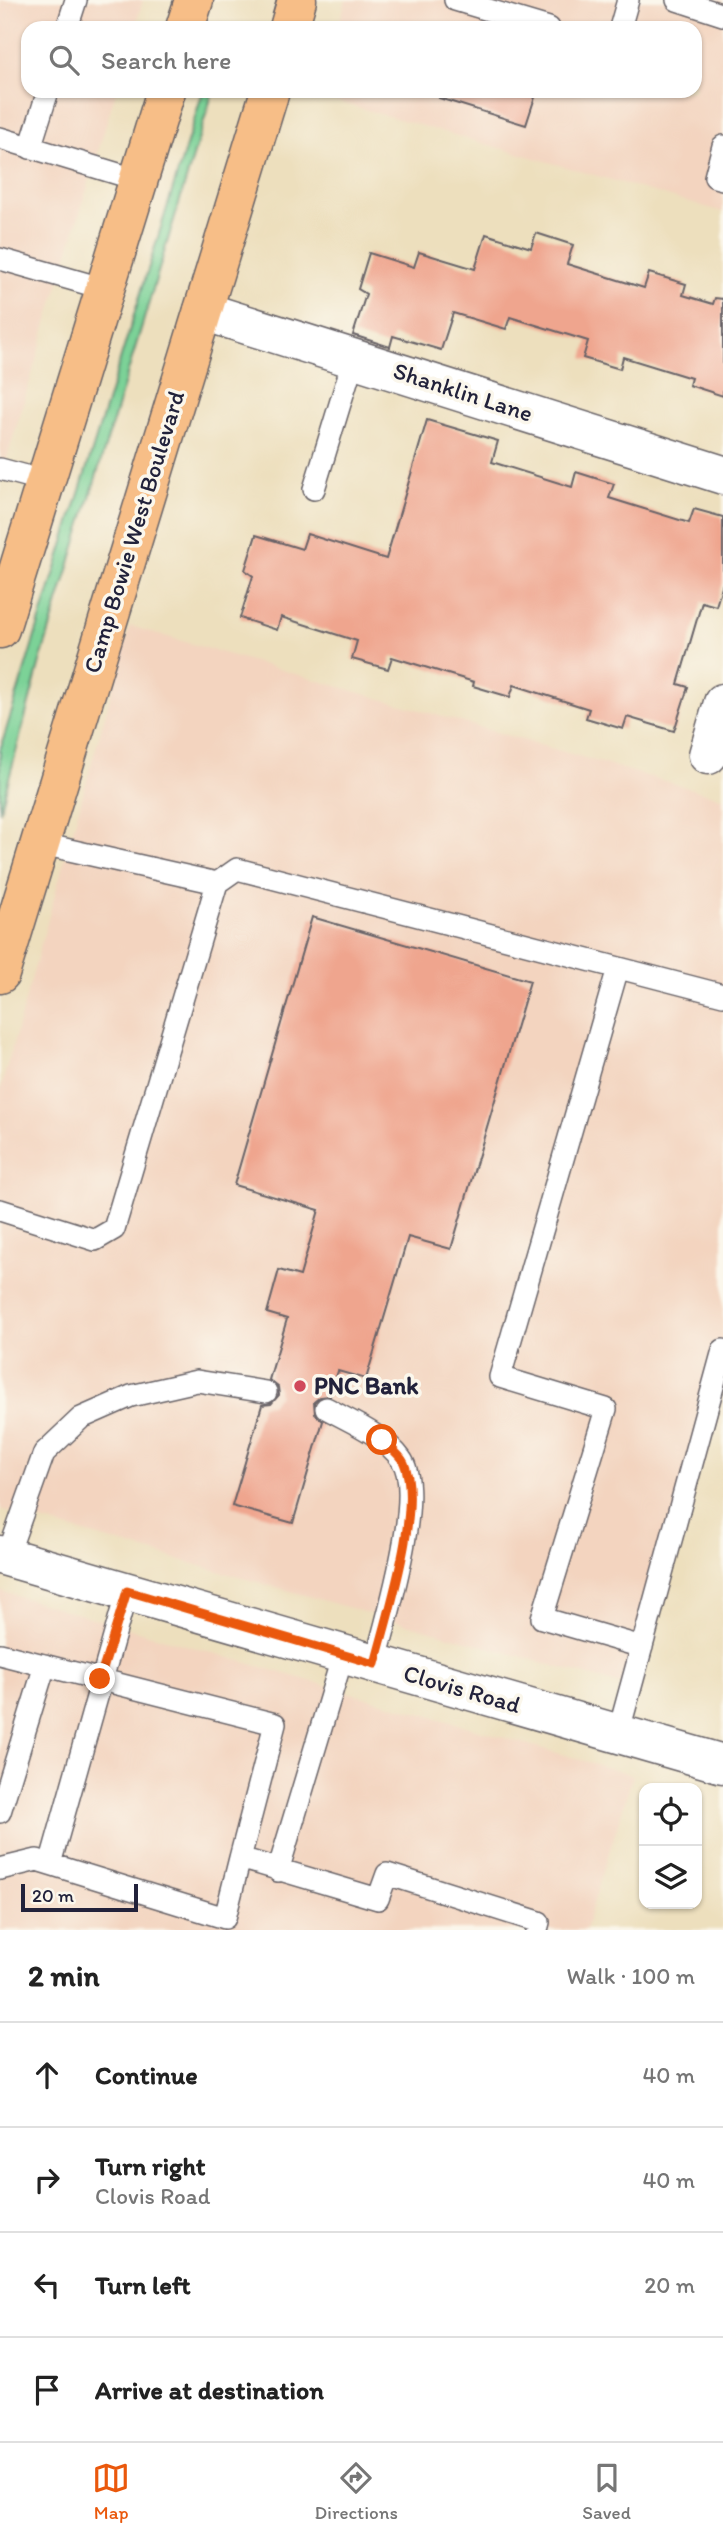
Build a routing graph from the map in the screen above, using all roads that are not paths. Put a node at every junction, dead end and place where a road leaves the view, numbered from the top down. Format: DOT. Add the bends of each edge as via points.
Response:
graph roads {
  1 [pos="76,0"];
  2 [pos="194,0"];
  3 [pos="297,0"];
  4 [pos="455,0"];
  5 [pos="628,0"];
  6 [pos="677,0"];
  7 [pos="723,15"];
  8 [pos="69,21"];
  9 [pos="187,21"];
  10 [pos="291,21"];
  11 [pos="526,21"];
  12 [pos="622,21"];
  13 [pos="46,98"];
  14 [pos="164,98"];
  15 [pos="268,98"];
  16 [pos="0,138"];
  17 [pos="723,146"];
  18 [pos="30,148"];
  19 [pos="723,179"];
  20 [pos="138,180"];
  21 [pos="0,259"];
  22 [pos="105,289"];
  23 [pos="202,311"];
  24 [pos="354,358"];
  25 [pos="0,469"];
  26 [pos="723,475"];
  27 [pos="46,481"];
  28 [pos="314,489"];
  29 [pos="10,561"];
  30 [pos="0,629"];
  31 [pos="723,703"];
  32 [pos="708,755"];
  33 [pos="38,843"];
  34 [pos="217,883"];
  35 [pos="618,968"];
  36 [pos="0,974"];
  37 [pos="723,995"];
  38 [pos="0,1210"];
  39 [pos="723,1350"];
  40 [pos="266,1392"];
  41 [pos="326,1408"];
  42 [pos="4,1556"];
  43 [pos="127,1591"];
  44 [pos="642,1647"];
  45 [pos="0,1654"];
  46 [pos="359,1659"];
  47 [pos="44,1665"];
  48 [pos="100,1679"];
  49 [pos="618,1734"];
  50 [pos="723,1765"];
  51 [pos="0,1812"];
  52 [pos="240,1858"];
  53 [pos="50,1864"];
  54 [pos="0,1869"];
  55 [pos="278,1871"];
  56 [pos="537,1930"];
  1 -- 8 [label="lane"];
  2 -- 9 [label="main road"];
  3 -- 10 [label="main road"];
  4 -- 11 [label="lane"];
  5 -- 12 [label="lane"];
  6 -- 7 [label="lane"];
  13 -- 18 [label="lane"];
  14 -- 20 [label="main road"];
  15 -- 23 [label="main road, Camp Bowie West Boulevard"];
  16 -- 18 [label="lane"];
  17 -- 19 [label="lane" via="715,177"];
  18 -- 20 [label="lane"];
  20 -- 22 [label="main road"];
  21 -- 22 [label="lane"];
  22 -- 27 [label="main road"];
  23 -- 24 [label="street, Shanklin Lane"];
  23 -- 33 [label="main road, Camp Bowie West Boulevard"];
  24 -- 26 [label="street, Shanklin Lane"];
  24 -- 28 [label="lane"];
  25 -- 27 [label="lane"];
  27 -- 29 [label="main road"];
  29 -- 30 [label="main road"];
  31 -- 32 [label="street"];
  33 -- 34 [label="lane"];
  33 -- 36 [label="main road, Camp Bowie West Boulevard"];
  34 -- 35 [label="lane" via="237,869"];
  34 -- 38 [label="lane" via="114,1229 95,1240"];
  35 -- 37 [label="lane"];
  35 -- 44 [label="lane" via="500,1377 606,1409 542,1618"];
  39 -- 44 [label="lane"];
  40 -- 42 [label="lane" via="197,1381 131,1396 81,1418 44,1453"];
  41 -- 46 [label="lane" via="382,1440 403,1460 409,1482 407,1525"];
  42 -- 43 [label="street, Clovis Road"];
  43 -- 46 [label="street, Clovis Road"];
  43 -- 48 [label="lane"];
  44 -- 49 [label="lane"];
  45 -- 47 [label="lane"];
  46 -- 49 [label="street, Clovis Road"];
  46 -- 55 [label="lane"];
  47 -- 48 [label="lane"];
  47 -- 51 [label="lane"];
  48 -- 52 [label="lane" via="275,1724"];
  48 -- 53 [label="lane"];
  49 -- 50 [label="street, Clovis Road"];
  52 -- 53 [label="lane" via="225,1918"];
  52 -- 55 [label="lane"];
  53 -- 54 [label="lane" via="37,1860"];
  55 -- 56 [label="lane" via="378,1899 387,1874 539,1922"];
}
